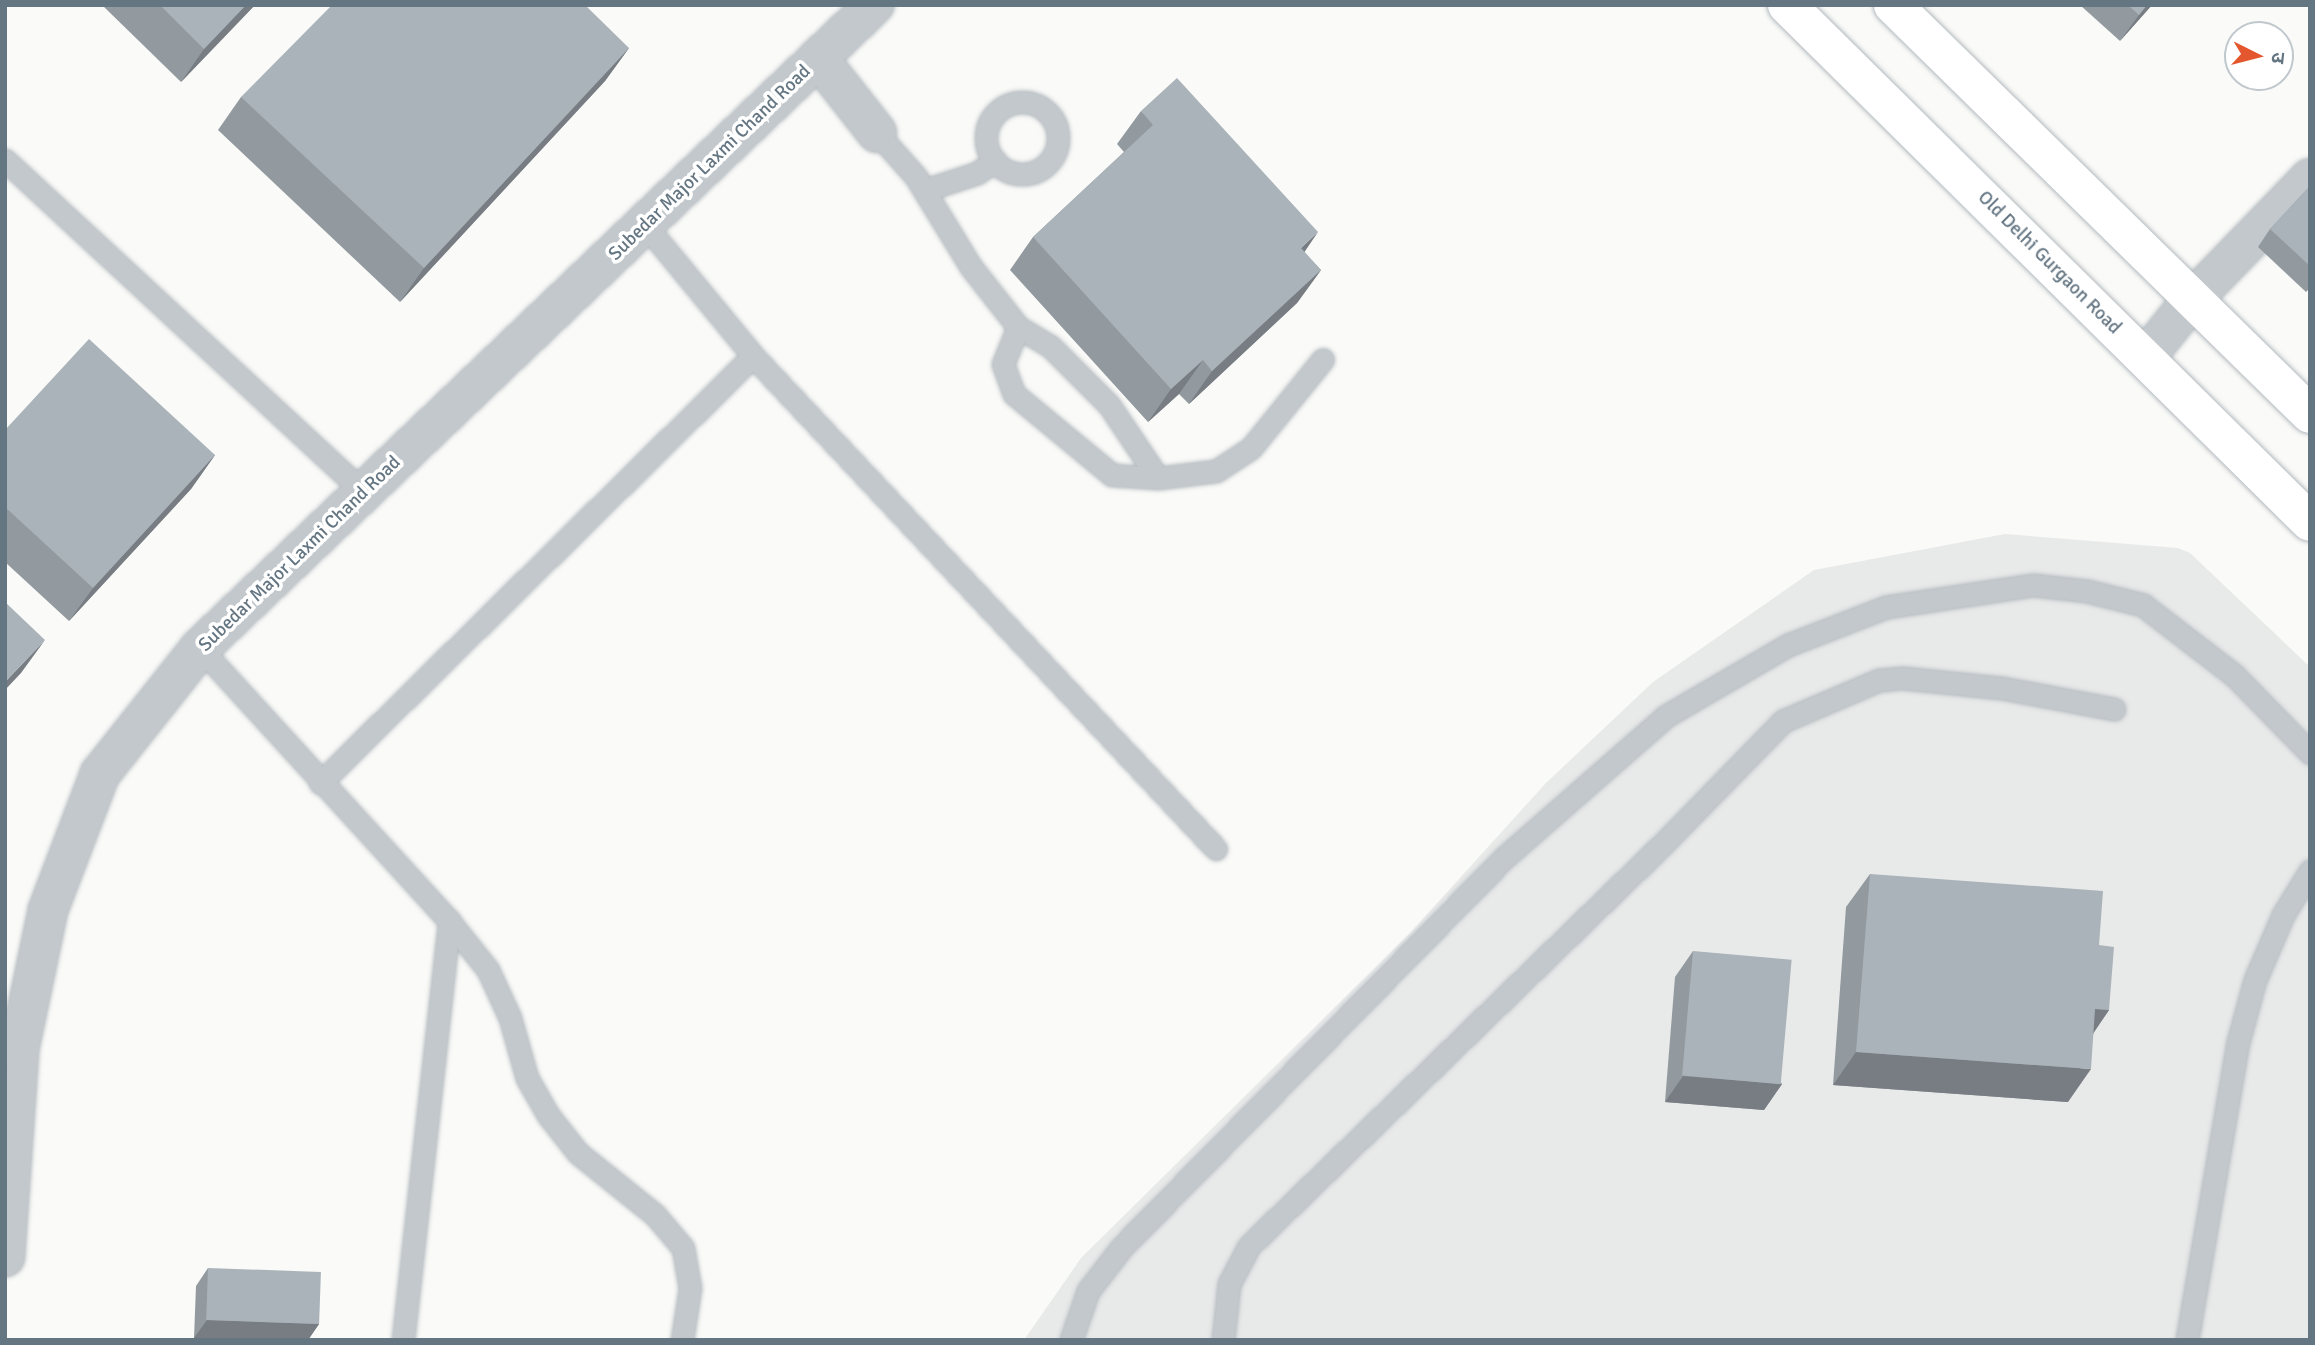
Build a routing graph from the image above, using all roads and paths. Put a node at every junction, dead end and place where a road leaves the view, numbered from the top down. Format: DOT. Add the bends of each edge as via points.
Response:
graph roads {
  1 [pos="874,5"];
  2 [pos="1787,5"];
  3 [pos="1893,5"];
  4 [pos="818,58"];
  5 [pos="877,133"];
  6 [pos="5,160"];
  7 [pos="995,161"];
  8 [pos="2310,178"];
  9 [pos="925,190"];
  10 [pos="646,226"];
  11 [pos="2190,301"];
  12 [pos="1018,327"];
  13 [pos="753,356"];
  14 [pos="2145,358"];
  15 [pos="1323,359"];
  16 [pos="2310,414"];
  17 [pos="1158,478"];
  18 [pos="364,494"];
  19 [pos="2310,522"];
  20 [pos="200,648"];
  21 [pos="2114,709"];
  22 [pos="2310,753"];
  23 [pos="320,783"];
  24 [pos="1216,849"];
  25 [pos="2310,872"];
  26 [pos="449,921"];
  27 [pos="5,1256"];
  28 [pos="403,1340"];
  29 [pos="682,1340"];
  30 [pos="1071,1340"];
  31 [pos="1223,1340"];
  32 [pos="2187,1340"];
  1 -- 4 [label="street, Subedar Major Laxmi Chand Road"];
  2 -- 14 [label="main road, Old Delhi Gurgaon Road"];
  3 -- 11 [label="main road"];
  4 -- 5 [label="street"];
  4 -- 10 [label="street, Subedar Major Laxmi Chand Road"];
  5 -- 9 [label="lane"];
  6 -- 18 [label="lane"];
  7 -- 9 [label="lane" via="977,173"];
  8 -- 11 [label="street"];
  9 -- 12 [label="lane" via="971,267"];
  10 -- 13 [label="lane"];
  10 -- 18 [label="street, Subedar Major Laxmi Chand Road"];
  11 -- 14 [label="street"];
  11 -- 16 [label="main road"];
  12 -- 17 [label="lane" via="1050,346 1109,405"];
  12 -- 17 [label="lane" via="1003,364 1014,394 1112,475"];
  13 -- 23 [label="lane"];
  13 -- 24 [label="lane"];
  14 -- 19 [label="main road, Old Delhi Gurgaon Road"];
  15 -- 17 [label="lane" via="1238,459 1204,475"];
  18 -- 20 [label="street, Subedar Major Laxmi Chand Road"];
  20 -- 23 [label="lane"];
  20 -- 27 [label="street, Subedar Major Laxmi Chand Road" via="100,774 48,910 19,1049"];
  21 -- 31 [label="lane" via="2002,688 1903,678 1879,680 1783,721 1663,844 1249,1245 1229,1284"];
  22 -- 30 [label="lane" via="2234,675 2143,605 2087,591 2033,585 1886,607 1788,645 1666,716 1504,858 1122,1247 1088,1291"];
  23 -- 26 [label="lane"];
  25 -- 32 [label="lane" via="2283,915 2255,980 2238,1042"];
  26 -- 28 [label="lane"];
  26 -- 29 [label="lane" via="488,970 510,1018 527,1078 548,1115 578,1153 655,1215 684,1248 690,1289"];
}
